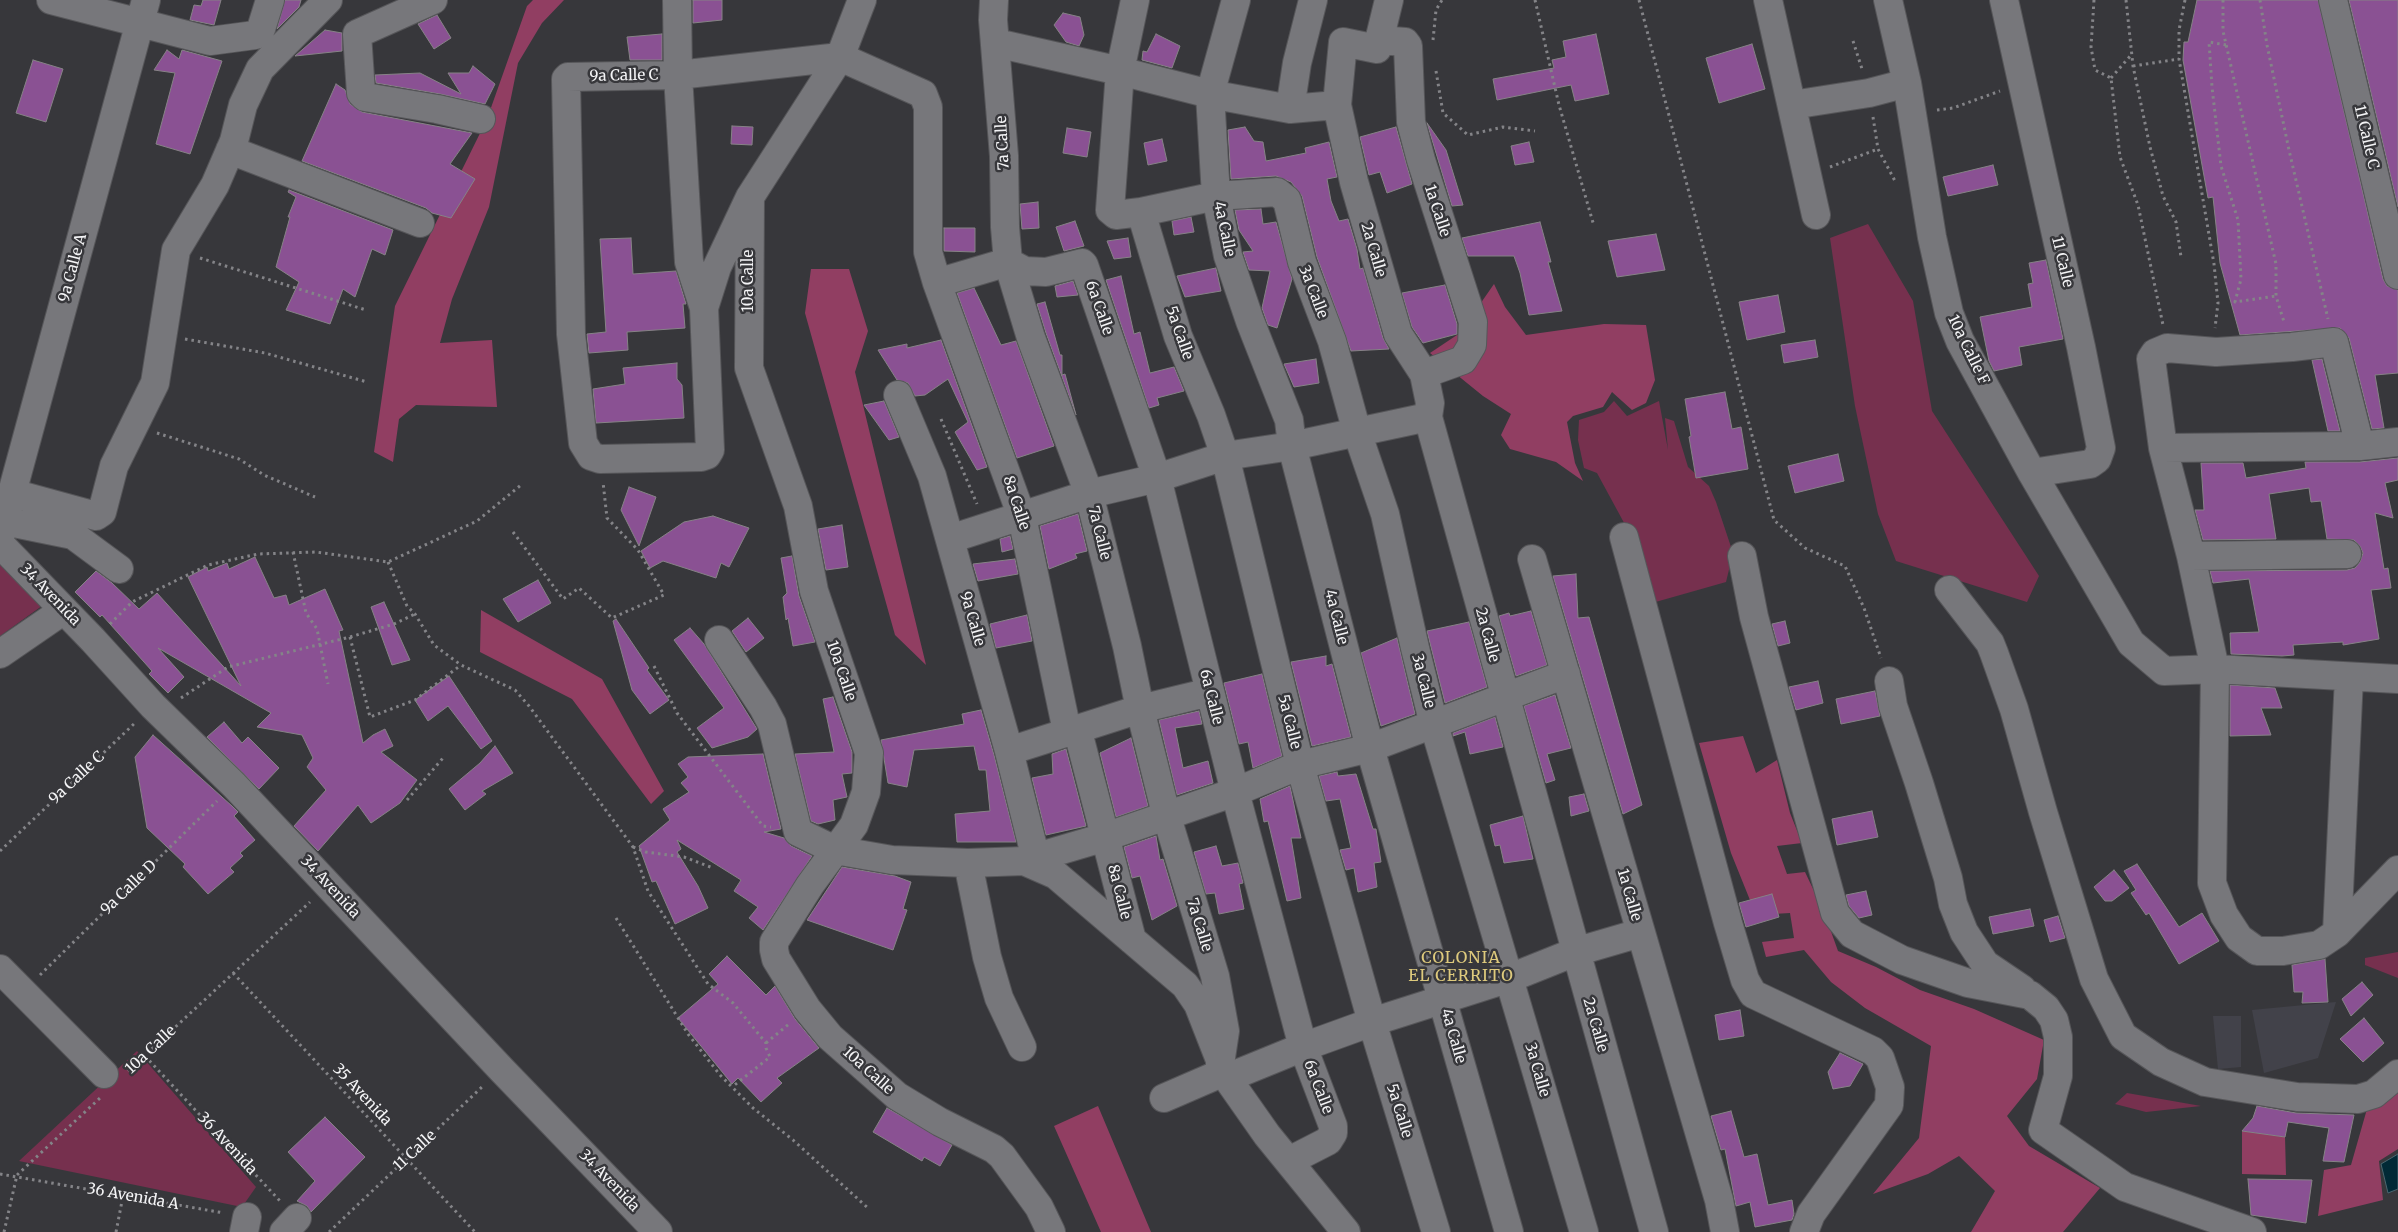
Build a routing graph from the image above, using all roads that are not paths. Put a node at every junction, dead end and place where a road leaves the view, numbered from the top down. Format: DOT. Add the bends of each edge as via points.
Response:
graph roads {
  1 [pos="51,0"];
  2 [pos="270,0"];
  3 [pos="328,0"];
  4 [pos="433,0"];
  5 [pos="677,0"];
  6 [pos="862,0"];
  7 [pos="994,0"];
  8 [pos="1135,0"];
  9 [pos="1236,0"];
  10 [pos="1313,0"];
  11 [pos="1389,0"];
  12 [pos="1768,0"];
  13 [pos="1888,0"];
  14 [pos="2004,0"];
  15 [pos="2333,0"];
  16 [pos="142,12"];
  17 [pos="996,43"];
  18 [pos="1377,45"];
  19 [pos="840,57"];
  20 [pos="1120,71"];
  21 [pos="678,74"];
  22 [pos="1907,83"];
  23 [pos="1210,94"];
  24 [pos="1337,105"];
  25 [pos="1792,105"];
  26 [pos="1290,109"];
  27 [pos="481,120"];
  28 [pos="230,150"];
  29 [pos="1216,196"];
  30 [pos="750,197"];
  31 [pos="1142,212"];
  32 [pos="1816,215"];
  33 [pos="420,223"];
  34 [pos="1008,262"];
  35 [pos="934,274"];
  36 [pos="2398,275"];
  37 [pos="704,308"];
  38 [pos="1424,374"];
  39 [pos="898,396"];
  40 [pos="1428,418"];
  41 [pos="1357,432"];
  42 [pos="2398,442"];
  43 [pos="1292,446"];
  44 [pos="2360,446"];
  45 [pos="2163,448"];
  46 [pos="1225,456"];
  47 [pos="2032,473"];
  48 [pos="1156,478"];
  49 [pos="12,493"];
  50 [pos="1089,494"];
  51 [pos="1022,517"];
  52 [pos="1,534"];
  53 [pos="1624,537"];
  54 [pos="950,539"];
  55 [pos="2347,554"];
  56 [pos="1742,556"];
  57 [pos="2191,556"];
  58 [pos="1532,559"];
  59 [pos="119,570"];
  60 [pos="1949,590"];
  61 [pos="64,610"];
  62 [pos="719,640"];
  63 [pos="0,654"];
  64 [pos="2215,669"];
  65 [pos="1566,674"];
  66 [pos="2350,677"];
  67 [pos="2398,679"];
  68 [pos="1888,680"];
  69 [pos="1210,692"];
  70 [pos="1504,698"];
  71 [pos="1140,708"];
  72 [pos="1434,725"];
  73 [pos="1072,730"];
  74 [pos="1370,748"];
  75 [pos="1009,751"];
  76 [pos="1300,765"];
  77 [pos="1235,792"];
  78 [pos="1166,814"];
  79 [pos="1105,837"];
  80 [pos="835,850"];
  81 [pos="1028,854"];
  82 [pos="968,862"];
  83 [pos="2398,870"];
  84 [pos="1640,933"];
  85 [pos="2337,933"];
  86 [pos="1132,940"];
  87 [pos="1574,952"];
  88 [pos="0,969"];
  89 [pos="1510,978"];
  90 [pos="2030,995"];
  91 [pos="1442,1000"];
  92 [pos="1372,1022"];
  93 [pos="1022,1047"];
  94 [pos="1302,1047"];
  95 [pos="1224,1072"];
  96 [pos="2398,1074"];
  97 [pos="112,1079"];
  98 [pos="1164,1098"];
  99 [pos="1289,1161"];
  100 [pos="658,1232"];
  101 [pos="1051,1232"];
  102 [pos="1346,1232"];
  103 [pos="1436,1232"];
  104 [pos="1510,1232"];
  105 [pos="1584,1232"];
  106 [pos="1654,1232"];
  107 [pos="1725,1232"];
  108 [pos="1804,1232"];
  109 [pos="2252,1232"];
  1 -- 16 [label="street"];
  2 -- 16 [label="street" via="261,29 245,38 210,41"];
  3 -- 28 [label="street" via="260,69"];
  4 -- 27 [label="street" via="357,34 361,93 365,97"];
  5 -- 21 [label="street"];
  6 -- 19 [label="street"];
  7 -- 17 [label="street, 7a Calle"];
  8 -- 20 [label="street"];
  9 -- 23 [label="street, 4a Calle"];
  10 -- 26 [label="street" via="1297,63"];
  11 -- 18 [label="street"];
  12 -- 25 [label="street"];
  13 -- 22 [label="street, 10a Calle F"];
  14 -- 47 [label="street, 11 Calle" via="2082,347 2101,448 2098,459 2090,464"];
  15 -- 36 [label="street, 11 Calle C"];
  16 -- 49 [label="street, 9a Calle A"];
  17 -- 20 [label="street"];
  17 -- 34 [label="street, 7a Calle"];
  18 -- 24 [label="street, 2a Calle" via="1346,42 1342,46"];
  18 -- 38 [label="street, 1a Calle" via="1404,42 1408,46 1411,122 1473,322 1472,345 1463,360"];
  19 -- 21 [label="street, 9a Calle C"];
  19 -- 30 [label="street"];
  19 -- 35 [label="street, 8a Calle" via="923,94 928,107 928,252"];
  20 -- 23 [label="street"];
  20 -- 31 [label="street, 3a Calle" via="1110,210 1116,215"];
  21 -- 37 [label="street" via="690,262"];
  21 -- 37 [label="street, 9a Calle C" via="570,76 566,79 571,334 583,443 591,456 600,459 707,455 710,450"];
  22 -- 25 [label="street" via="1869,93"];
  22 -- 47 [label="street, 10a Calle F" via="1932,237 1949,313 1960,341"];
  23 -- 26 [label="street"];
  23 -- 29 [label="street, 4a Calle"];
  24 -- 26 [label="street"];
  24 -- 38 [label="street, 2a Calle" via="1354,182 1398,334"];
  25 -- 32 [label="street"];
  28 -- 33 [label="street"];
  28 -- 49 [label="street" via="215,185 176,250 154,383 114,466 100,515"];
  29 -- 31 [label="street, 3a Calle"];
  29 -- 41 [label="street, 3a Calle" via="1277,192 1287,200 1302,262 1332,341"];
  29 -- 43 [label="street, 4a Calle" via="1228,256 1289,420"];
  30 -- 37 [label="street" via="717,267"];
  30 -- 80 [label="street, 10a Calle" via="749,368 798,506 814,591 869,753 866,792 854,825"];
  31 -- 46 [label="street, 5a Calle" via="1178,336"];
  34 -- 35 [label="street"];
  34 -- 48 [label="street, 6a Calle" via="1025,271 1046,272 1084,265"];
  34 -- 50 [label="street, 7a Calle" via="1031,338"];
  35 -- 51 [label="street, 8a Calle"];
  38 -- 40 [label="street, 2a Calle" via="1430,403"];
  39 -- 54 [label="street, 9a Calle" via="932,476"];
  40 -- 41 [label="street"];
  40 -- 70 [label="street, 2a Calle"];
  41 -- 43 [label="street"];
  41 -- 72 [label="street, 3a Calle" via="1385,514"];
  42 -- 44 [label="street"];
  43 -- 46 [label="street"];
  43 -- 74 [label="street, 4a Calle"];
  44 -- 45 [label="street"];
  44 -- 45 [label="street" via="2334,342 2216,352 2167,348 2156,353 2151,359"];
  45 -- 57 [label="street"];
  46 -- 48 [label="street"];
  46 -- 76 [label="street, 5a Calle"];
  47 -- 64 [label="street, 10a Calle F" via="2131,643 2164,671"];
  48 -- 50 [label="street"];
  48 -- 69 [label="street, 6a Calle"];
  49 -- 52 [label="street, 9a Calle A"];
  50 -- 51 [label="street"];
  50 -- 71 [label="street, 7a Calle"];
  51 -- 54 [label="street"];
  51 -- 73 [label="street, 8a Calle"];
  52 -- 59 [label="street" via="73,535"];
  52 -- 61 [label="street, 34 Avenida"];
  53 -- 108 [label="street" via="1745,980 1753,994 1873,1051 1880,1058 1890,1087 1889,1105 1811,1214"];
  54 -- 75 [label="street, 9a Calle"];
  55 -- 57 [label="street"];
  56 -- 90 [label="street" via="1754,617 1835,913 1852,934 1902,960 1968,983"];
  57 -- 64 [label="street"];
  58 -- 65 [label="street, 1a Calle"];
  60 -- 96 [label="street" via="1994,653 2014,709 2094,979 2123,1036 2161,1062 2204,1082 2297,1097 2358,1099 2374,1094"];
  61 -- 63 [label="street"];
  61 -- 100 [label="street, 34 Avenida"];
  62 -- 80 [label="street" via="772,724 798,832"];
  64 -- 66 [label="street"];
  64 -- 85 [label="street" via="2212,883 2224,915 2239,938 2257,951 2319,945"];
  65 -- 70 [label="street"];
  65 -- 84 [label="street, 1a Calle"];
  66 -- 67 [label="street"];
  66 -- 85 [label="street"];
  68 -- 90 [label="street" via="1893,706 1964,932 1985,964"];
  69 -- 71 [label="street"];
  69 -- 77 [label="street, 6a Calle"];
  70 -- 72 [label="street"];
  70 -- 87 [label="street, 2a Calle"];
  71 -- 73 [label="street"];
  71 -- 78 [label="street, 7a Calle"];
  72 -- 74 [label="street"];
  72 -- 89 [label="street, 3a Calle"];
  73 -- 75 [label="street"];
  73 -- 79 [label="street, 8a Calle"];
  74 -- 76 [label="street"];
  74 -- 91 [label="street, 4a Calle"];
  75 -- 81 [label="street, 9a Calle"];
  76 -- 77 [label="street"];
  76 -- 92 [label="street, 5a Calle"];
  77 -- 78 [label="street"];
  77 -- 94 [label="street, 6a Calle"];
  78 -- 79 [label="street"];
  78 -- 95 [label="street, 7a Calle" via="1215,976 1225,1031"];
  79 -- 81 [label="street"];
  79 -- 86 [label="street, 8a Calle"];
  80 -- 82 [label="street" via="892,860"];
  80 -- 101 [label="street, 10a Calle" via="774,942 776,959 807,1009 830,1037 897,1096 1002,1156 1039,1207"];
  81 -- 82 [label="street"];
  81 -- 86 [label="street"];
  82 -- 93 [label="street" via="987,957 999,998"];
  83 -- 85 [label="street"];
  84 -- 87 [label="street"];
  84 -- 107 [label="street, 1a Calle" via="1719,1200"];
  86 -- 95 [label="street" via="1185,985 1198,1004"];
  87 -- 89 [label="street"];
  87 -- 106 [label="street, 2a Calle"];
  88 -- 97 [label="street"];
  89 -- 91 [label="street"];
  89 -- 105 [label="street, 3a Calle"];
  90 -- 109 [label="street" via="2046,1008 2054,1020 2058,1037 2058,1076 2044,1130 2125,1187"];
  91 -- 92 [label="street"];
  91 -- 104 [label="street, 4a Calle"];
  92 -- 94 [label="street"];
  92 -- 103 [label="street, 5a Calle"];
  94 -- 95 [label="street"];
  94 -- 99 [label="street, 6a Calle" via="1333,1133 1328,1140"];
  95 -- 98 [label="street"];
  95 -- 99 [label="street" via="1267,1136"];
  99 -- 102 [label="street"];
}
